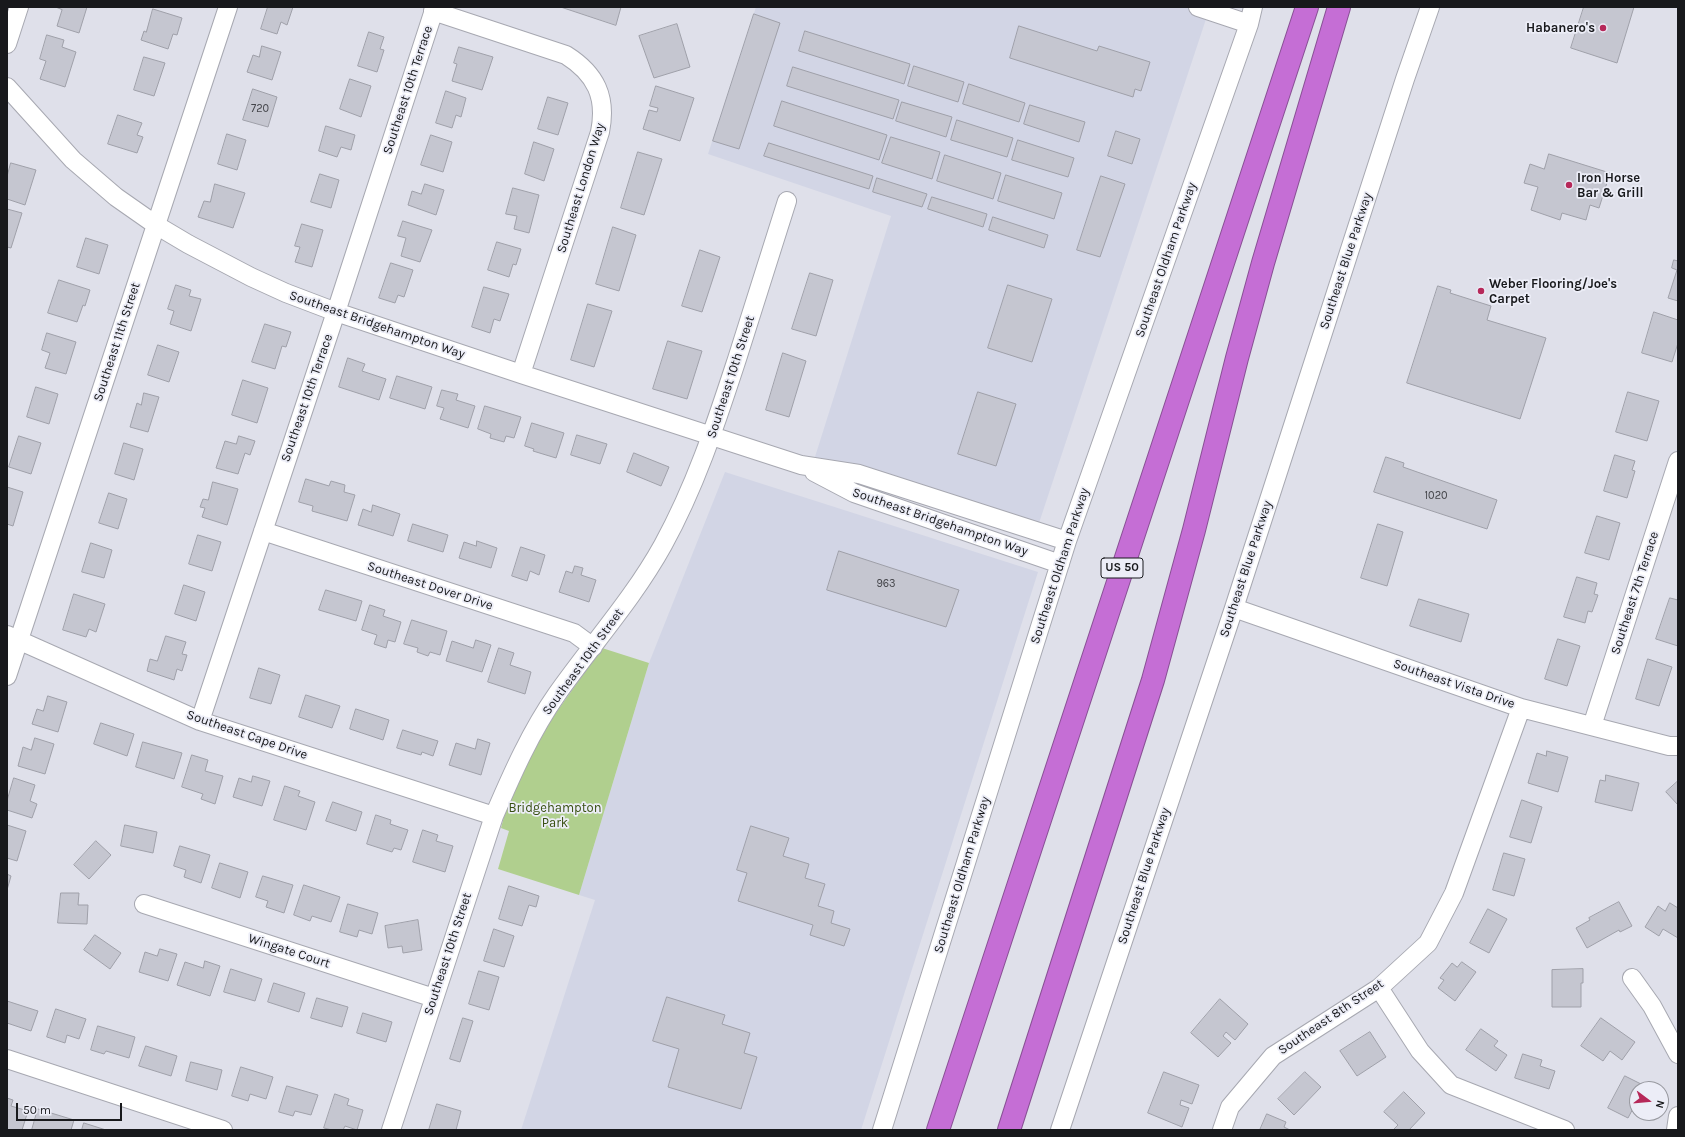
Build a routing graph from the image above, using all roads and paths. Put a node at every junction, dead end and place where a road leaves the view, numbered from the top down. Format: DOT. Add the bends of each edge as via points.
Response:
graph roads {
  1 [pos="19,7"];
  2 [pos="228,7"];
  3 [pos="1198,7"];
  4 [pos="1253,7"];
  5 [pos="1307,7"];
  6 [pos="1339,7"];
  7 [pos="1430,7"];
  8 [pos="434,9"];
  9 [pos="1249,24"];
  10 [pos="7,44"];
  11 [pos="7,87"];
  12 [pos="787,201"];
  13 [pos="156,225"];
  14 [pos="336,312"];
  15 [pos="521,374"];
  16 [pos="712,436"];
  17 [pos="1678,461"];
  18 [pos="801,465"];
  19 [pos="263,531"];
  20 [pos="1067,541"];
  21 [pos="1060,564"];
  22 [pos="1234,608"];
  23 [pos="13,638"];
  24 [pos="593,647"];
  25 [pos="7,676"];
  26 [pos="1521,708"];
  27 [pos="200,721"];
  28 [pos="1592,726"];
  29 [pos="1678,746"];
  30 [pos="494,816"];
  31 [pos="144,904"];
  32 [pos="1632,978"];
  33 [pos="1379,988"];
  34 [pos="434,998"];
  35 [pos="1678,1054"];
  36 [pos="7,1059"];
  37 [pos="1678,1116"];
  38 [pos="223,1130"];
  39 [pos="391,1130"];
  40 [pos="882,1130"];
  41 [pos="938,1130"];
  42 [pos="1009,1130"];
  43 [pos="1060,1130"];
  44 [pos="1222,1130"];
  45 [pos="1565,1130"];
  46 [pos="1676,1130"];
  1 -- 10 [label="street"];
  2 -- 13 [label="street, Southeast 11th Street"];
  3 -- 9 [label="street"];
  4 -- 9 [label="street, Southeast Oldham Parkway"];
  5 -- 41 [label="highway, US 50"];
  6 -- 42 [label="highway" via="1263,263 1153,680"];
  7 -- 22 [label="street, Southeast Blue Parkway" via="1402,86"];
  8 -- 14 [label="street, Southeast 10th Terrace"];
  8 -- 15 [label="street, Southeast London Way" via="566,55 581,64 594,79 601,98 603,117 600,132"];
  9 -- 20 [label="street, Southeast Oldham Parkway"];
  11 -- 13 [label="street, Southeast Bridgehampton Way" via="72,160 116,197"];
  12 -- 16 [label="street, Southeast 10th Street"];
  13 -- 14 [label="street, Southeast Bridgehampton Way" via="250,277"];
  13 -- 23 [label="street, Southeast 11th Street"];
  14 -- 15 [label="street, Southeast Bridgehampton Way"];
  14 -- 19 [label="street, Southeast 10th Terrace"];
  15 -- 16 [label="street, Southeast Bridgehampton Way"];
  16 -- 18 [label="street, Southeast Bridgehampton Way"];
  16 -- 24 [label="street, Southeast 10th Street" via="693,484 663,545 623,608"];
  17 -- 28 [label="street, Southeast 7th Terrace"];
  18 -- 20 [label="street, Southeast Bridgehampton Way" via="859,474"];
  18 -- 21 [label="street, Southeast Bridgehampton Way" via="854,493"];
  19 -- 24 [label="street, Southeast Dover Drive" via="574,633"];
  19 -- 27 [label="street, Southeast 10th Terrace"];
  20 -- 21 [label="street, Southeast Oldham Parkway"];
  21 -- 40 [label="street, Southeast Oldham Parkway"];
  22 -- 26 [label="street, Southeast Vista Drive"];
  22 -- 43 [label="street, Southeast Blue Parkway"];
  23 -- 25 [label="street, Southeast 11th Street"];
  23 -- 27 [label="street, Southeast Cape Drive"];
  24 -- 30 [label="street, Southeast 10th Street" via="557,694 534,731"];
  26 -- 28 [label="street, Southeast Vista Drive"];
  26 -- 33 [label="street, Southeast 8th Street" via="1454,894 1428,943"];
  27 -- 30 [label="street, Southeast Cape Drive"];
  28 -- 29 [label="street, Southeast Vista Drive" via="1669,746"];
  30 -- 34 [label="street, Southeast 10th Street"];
  31 -- 34 [label="street, Wingate Court"];
  32 -- 35 [label="street" via="1652,1006"];
  33 -- 44 [label="street, Southeast 8th Street" via="1273,1056 1230,1107"];
  33 -- 45 [label="street" via="1420,1051 1451,1085"];
  34 -- 39 [label="street, Southeast 10th Street"];
  36 -- 38 [label="street"];
  37 -- 46 [label="street"];
}
